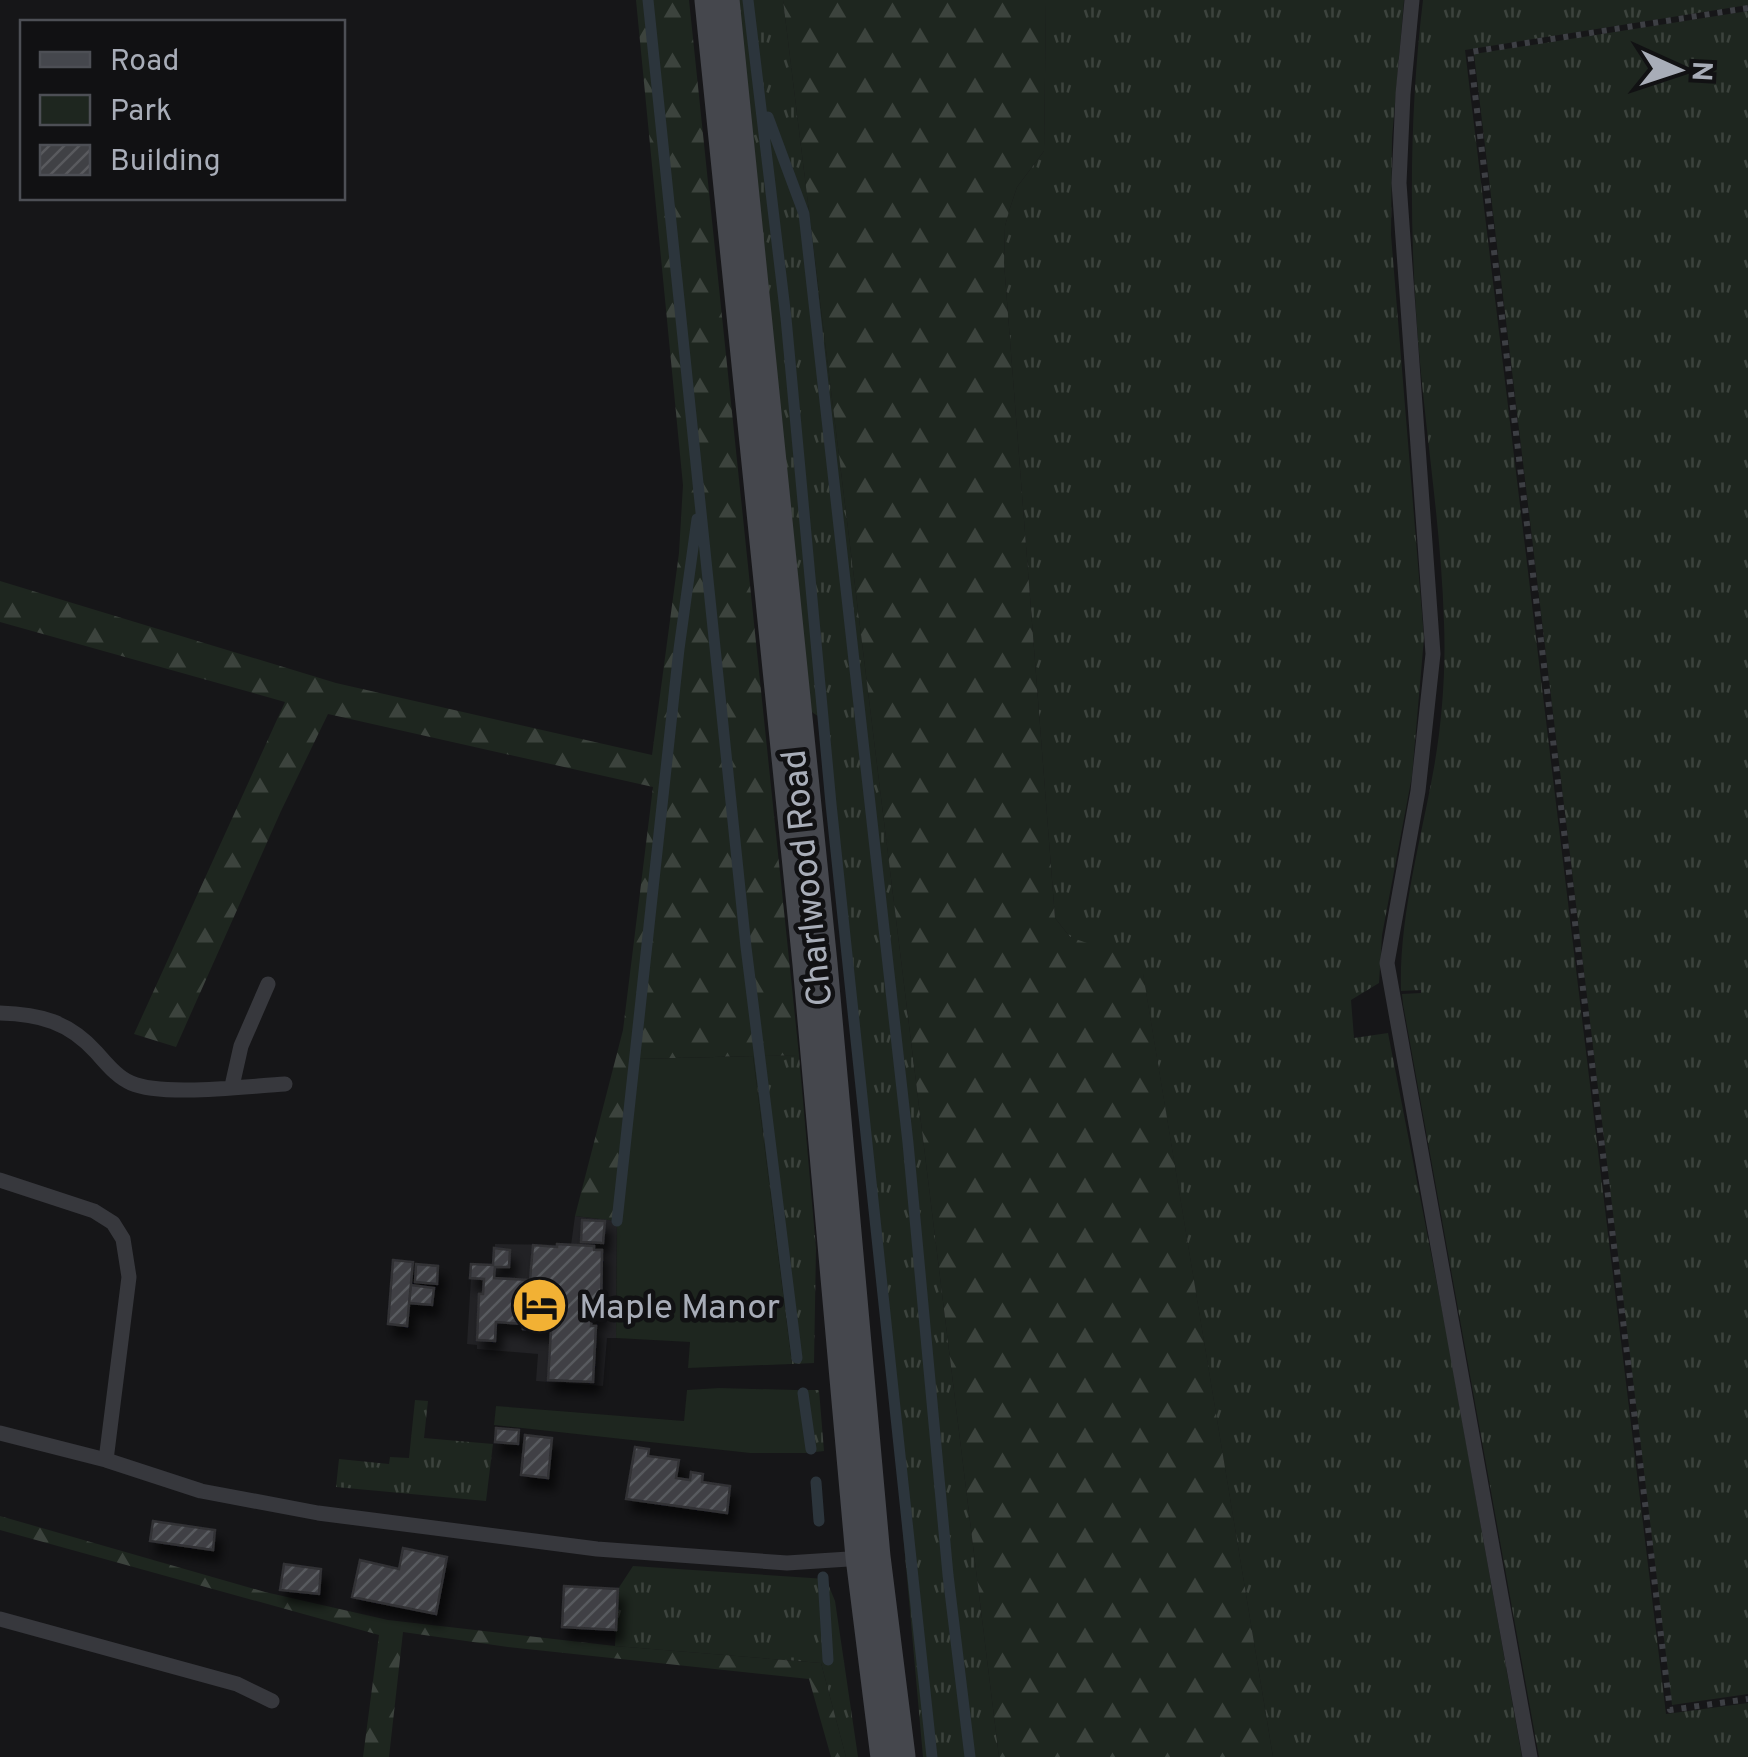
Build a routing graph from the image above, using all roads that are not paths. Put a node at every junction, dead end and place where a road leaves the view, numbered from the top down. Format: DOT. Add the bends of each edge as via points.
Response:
graph roads {
  1 [pos="717,0"];
  2 [pos="1412,0"];
  3 [pos="268,984"];
  4 [pos="0,1013"];
  5 [pos="285,1084"];
  6 [pos="232,1086"];
  7 [pos="0,1180"];
  8 [pos="0,1433"];
  9 [pos="106,1460"];
  10 [pos="868,1558"];
  11 [pos="0,1619"];
  12 [pos="272,1700"];
  13 [pos="894,1757"];
  14 [pos="1530,1757"];
  1 -- 10 [label="street, Charlwood Road"];
  2 -- 14 [label="lane" via="1399,183 1433,654 1418,791 1387,964"];
  3 -- 6 [label="lane"];
  4 -- 6 [label="lane" via="65,1024 118,1075 140,1086"];
  5 -- 6 [label="lane"];
  7 -- 9 [label="lane" via="94,1212 124,1239 129,1276"];
  8 -- 9 [label="lane"];
  9 -- 10 [label="lane" via="276,1507 561,1546 787,1563"];
  10 -- 13 [label="street, Charlwood Road"];
  11 -- 12 [label="lane" via="237,1684"];
}
